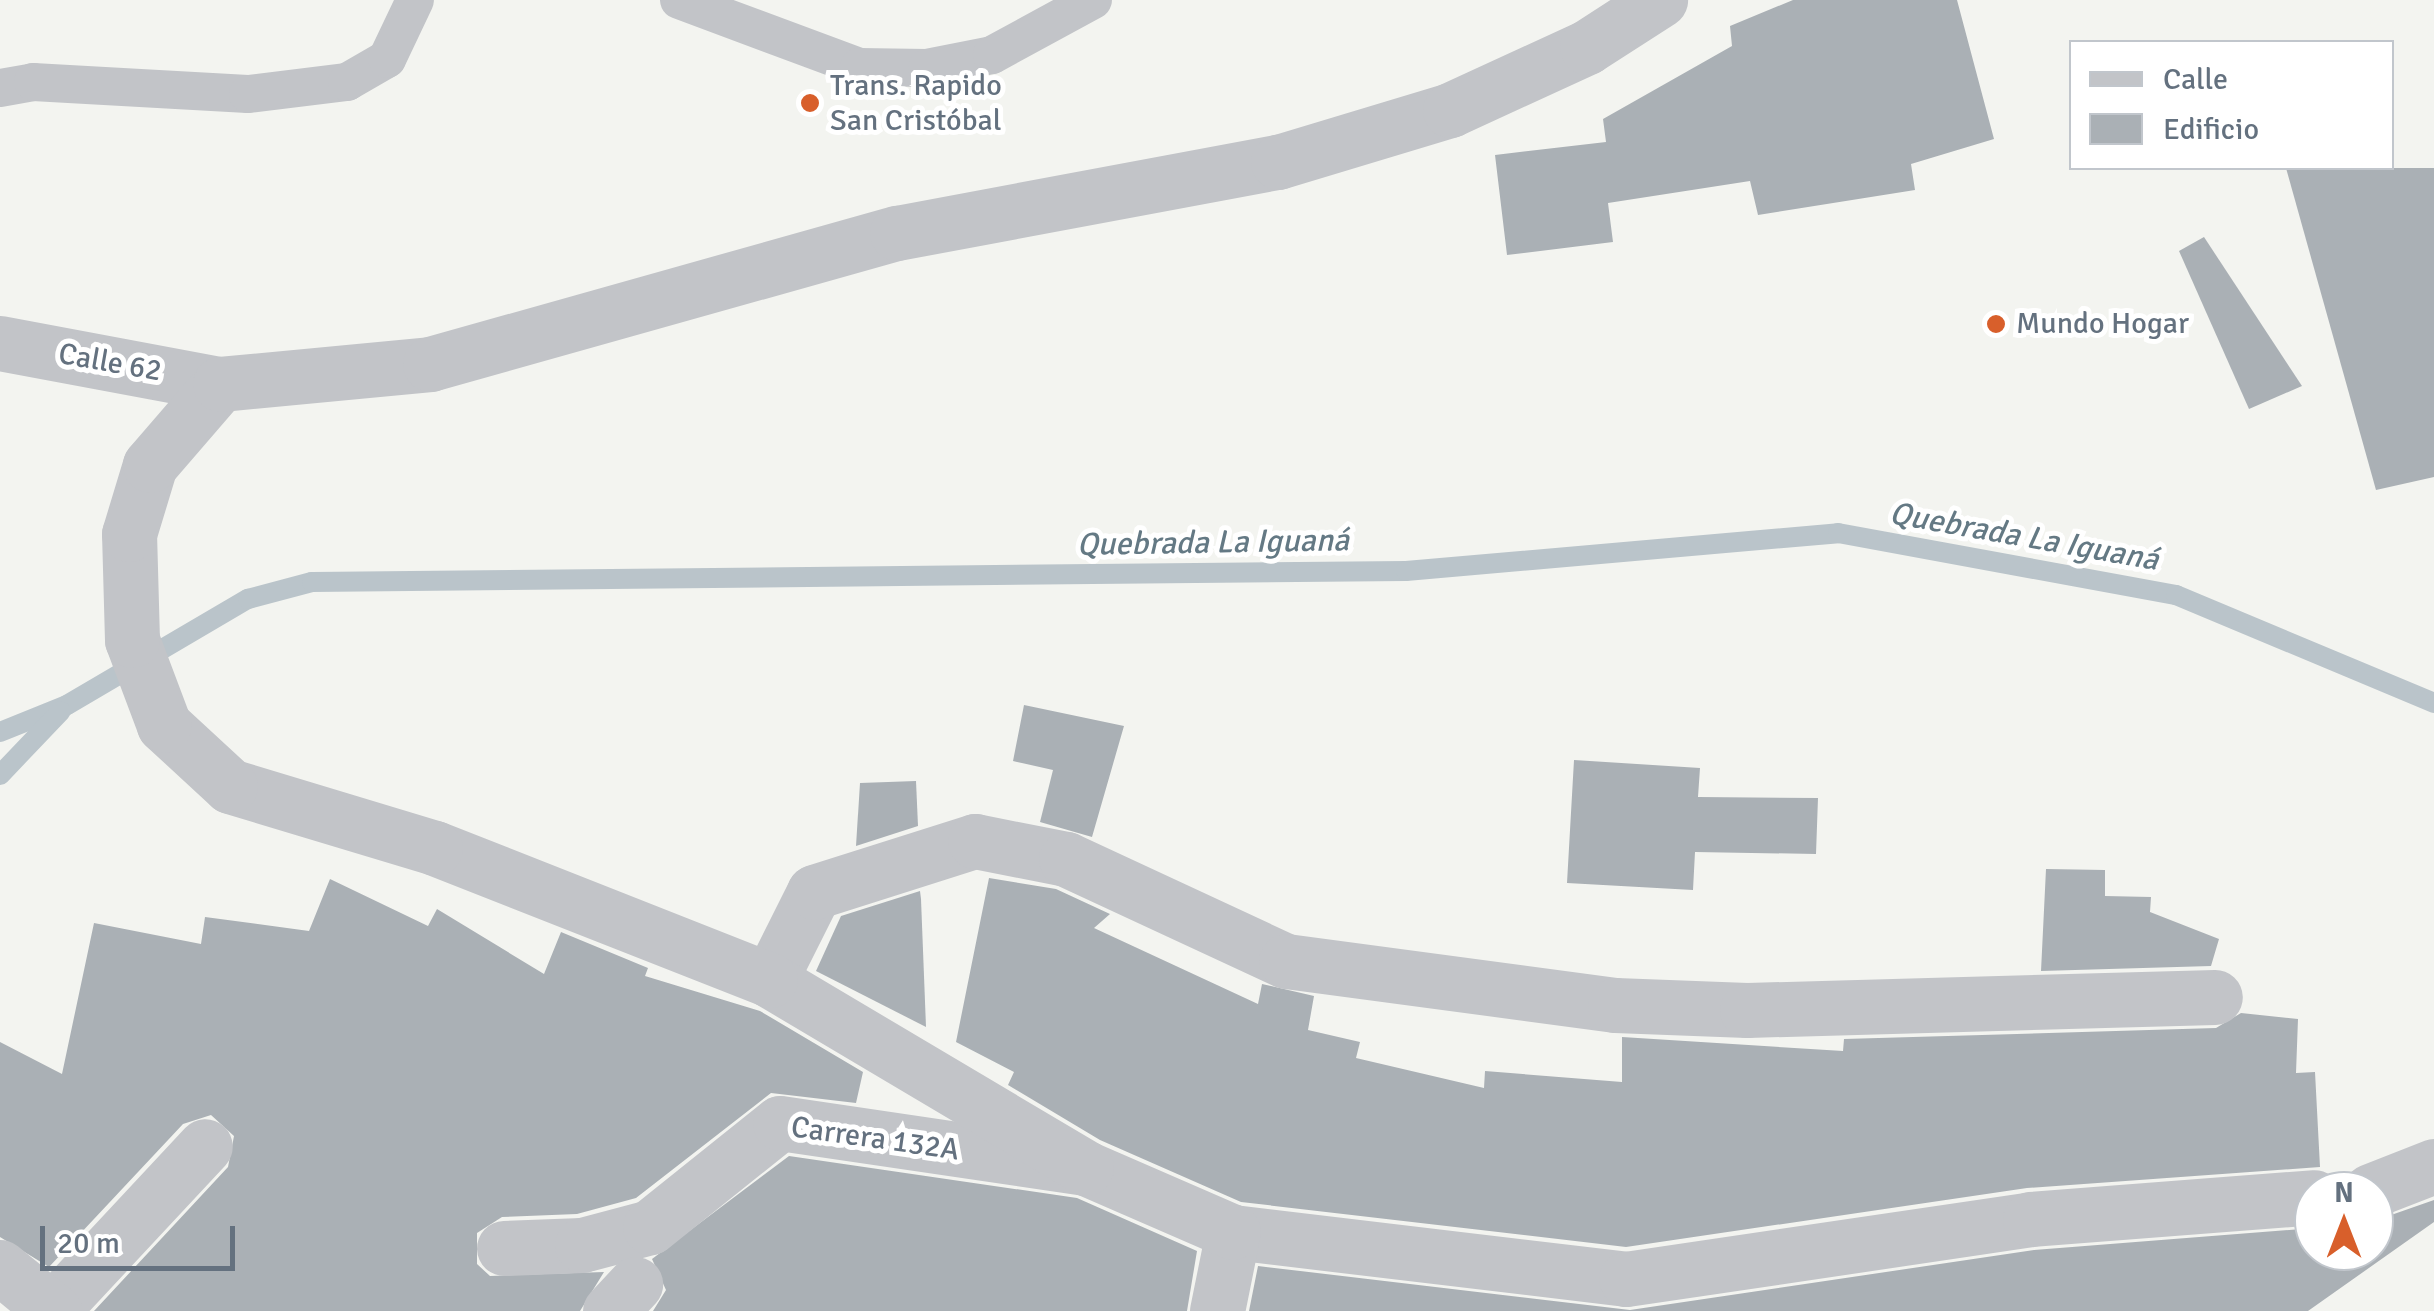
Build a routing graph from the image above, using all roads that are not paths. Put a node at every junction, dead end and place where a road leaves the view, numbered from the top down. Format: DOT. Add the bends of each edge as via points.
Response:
graph roads {
  1 [pos="415,0"];
  2 [pos="679,0"];
  3 [pos="1094,0"];
  4 [pos="1660,0"];
  5 [pos="0,88"];
  6 [pos="0,343"];
  7 [pos="220,384"];
  8 [pos="770,980"];
  9 [pos="2215,997"];
  10 [pos="205,1146"];
  11 [pos="2434,1166"];
  12 [pos="1086,1168"];
  13 [pos="2394,1182"];
  14 [pos="2294,1199"];
  15 [pos="1233,1232"];
  16 [pos="504,1248"];
  17 [pos="0,1267"];
  18 [pos="53,1310"];
  19 [pos="1217,1311"];
  1 -- 5 [label="lane" via="387,59 347,82 248,94 33,82"];
  2 -- 3 [label="lane" via="859,67 928,68 992,55"];
  4 -- 7 [label="street, Calle 62" via="1587,47 1450,110 1278,162 897,233 430,364"];
  6 -- 7 [label="street, Calle 62"];
  7 -- 8 [label="street" via="150,465 129,534 132,640 164,724 230,786 435,848"];
  8 -- 9 [label="street" via="814,892 975,842 1066,859 1286,960 1615,1005"];
  8 -- 12 [label="street"];
  10 -- 18 [label="street"];
  11 -- 13 [label="street"];
  12 -- 15 [label="street"];
  12 -- 16 [label="street, Carrera 132A" via="780,1123 650,1227 582,1245"];
  14 -- 15 [label="street" via="2030,1219 1626,1279"];
  15 -- 19 [label="street"];
  17 -- 18 [label="street"];
}
